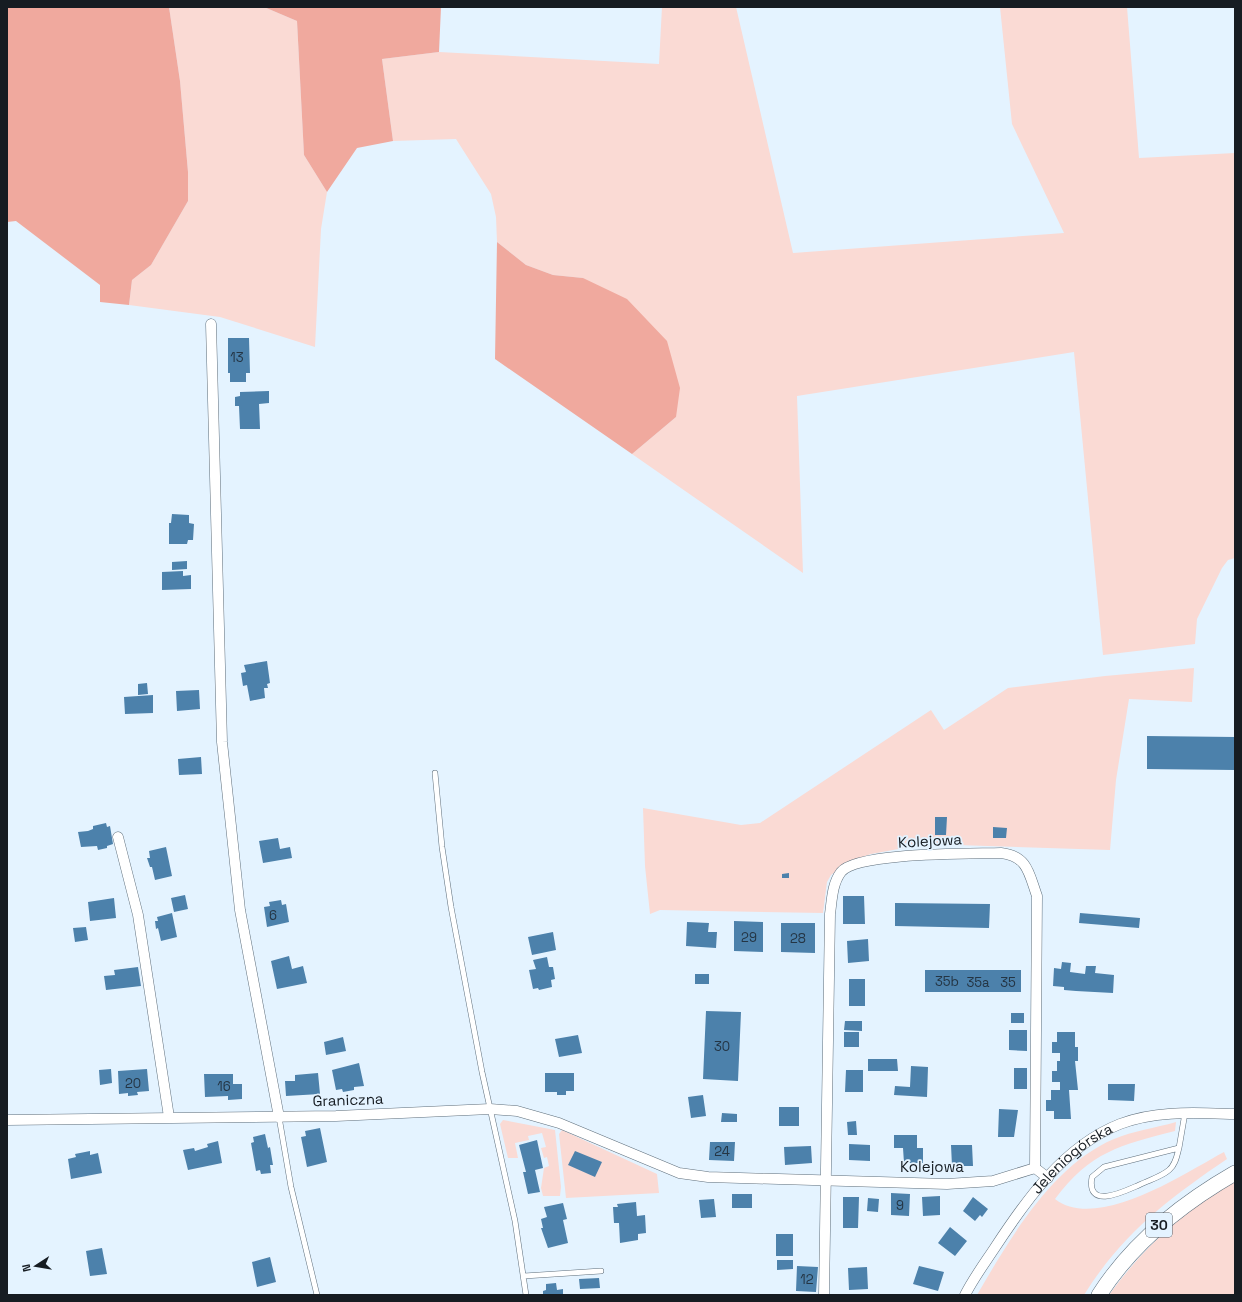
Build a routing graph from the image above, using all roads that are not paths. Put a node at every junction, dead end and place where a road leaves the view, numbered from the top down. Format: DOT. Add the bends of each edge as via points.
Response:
graph roads {
  1 [pos="211,324"];
  2 [pos="435,773"];
  3 [pos="118,837"];
  4 [pos="490,1109"];
  5 [pos="1185,1113"];
  6 [pos="1235,1114"];
  7 [pos="169,1117"];
  8 [pos="279,1117"];
  9 [pos="7,1120"];
  10 [pos="1179,1148"];
  11 [pos="1035,1168"];
  12 [pos="679,1173"];
  13 [pos="1235,1173"];
  14 [pos="1048,1178"];
  15 [pos="826,1181"];
  16 [pos="601,1271"];
  17 [pos="524,1276"];
  18 [pos="317,1295"];
  19 [pos="526,1295"];
  20 [pos="824,1295"];
  21 [pos="965,1295"];
  22 [pos="1099,1295"];
  1 -- 8 [label="street" via="222,742 240,910"];
  2 -- 4 [label="lane" via="451,907"];
  3 -- 7 [label="street" via="138,915"];
  4 -- 8 [label="street, Graniczna"];
  4 -- 12 [label="street, Graniczna" via="516,1111 559,1123"];
  4 -- 17 [label="lane" via="515,1221"];
  5 -- 6 [label="street, Jeleniogórska"];
  5 -- 10 [label="lane"];
  5 -- 14 [label="street, Jeleniogórska" via="1120,1124 1099,1134 1073,1153"];
  7 -- 8 [label="street, Graniczna"];
  7 -- 9 [label="street, Graniczna"];
  8 -- 18 [label="lane" via="291,1187"];
  10 -- 10 [label="lane" via="1104,1167 1092,1177 1092,1190 1096,1195 1104,1197 1114,1195 1163,1174 1173,1166"];
  11 -- 14 [label="street"];
  11 -- 15 [label="street, Kolejowa" via="985,1182 947,1184"];
  11 -- 15 [label="street, Kolejowa" via="1037,896 1031,879 1022,861 1013,854 901,857 854,864 841,871 834,883 830,914"];
  12 -- 15 [label="street, Kolejowa" via="708,1177"];
  13 -- 22 [label="main road, 30" via="1167,1218 1129,1255"];
  14 -- 21 [label="street, Jeleniogórska" via="1037,1188 1011,1224"];
  15 -- 20 [label="street, Kolejowa"];
  16 -- 17 [label="lane"];
  17 -- 19 [label="lane"];
}
